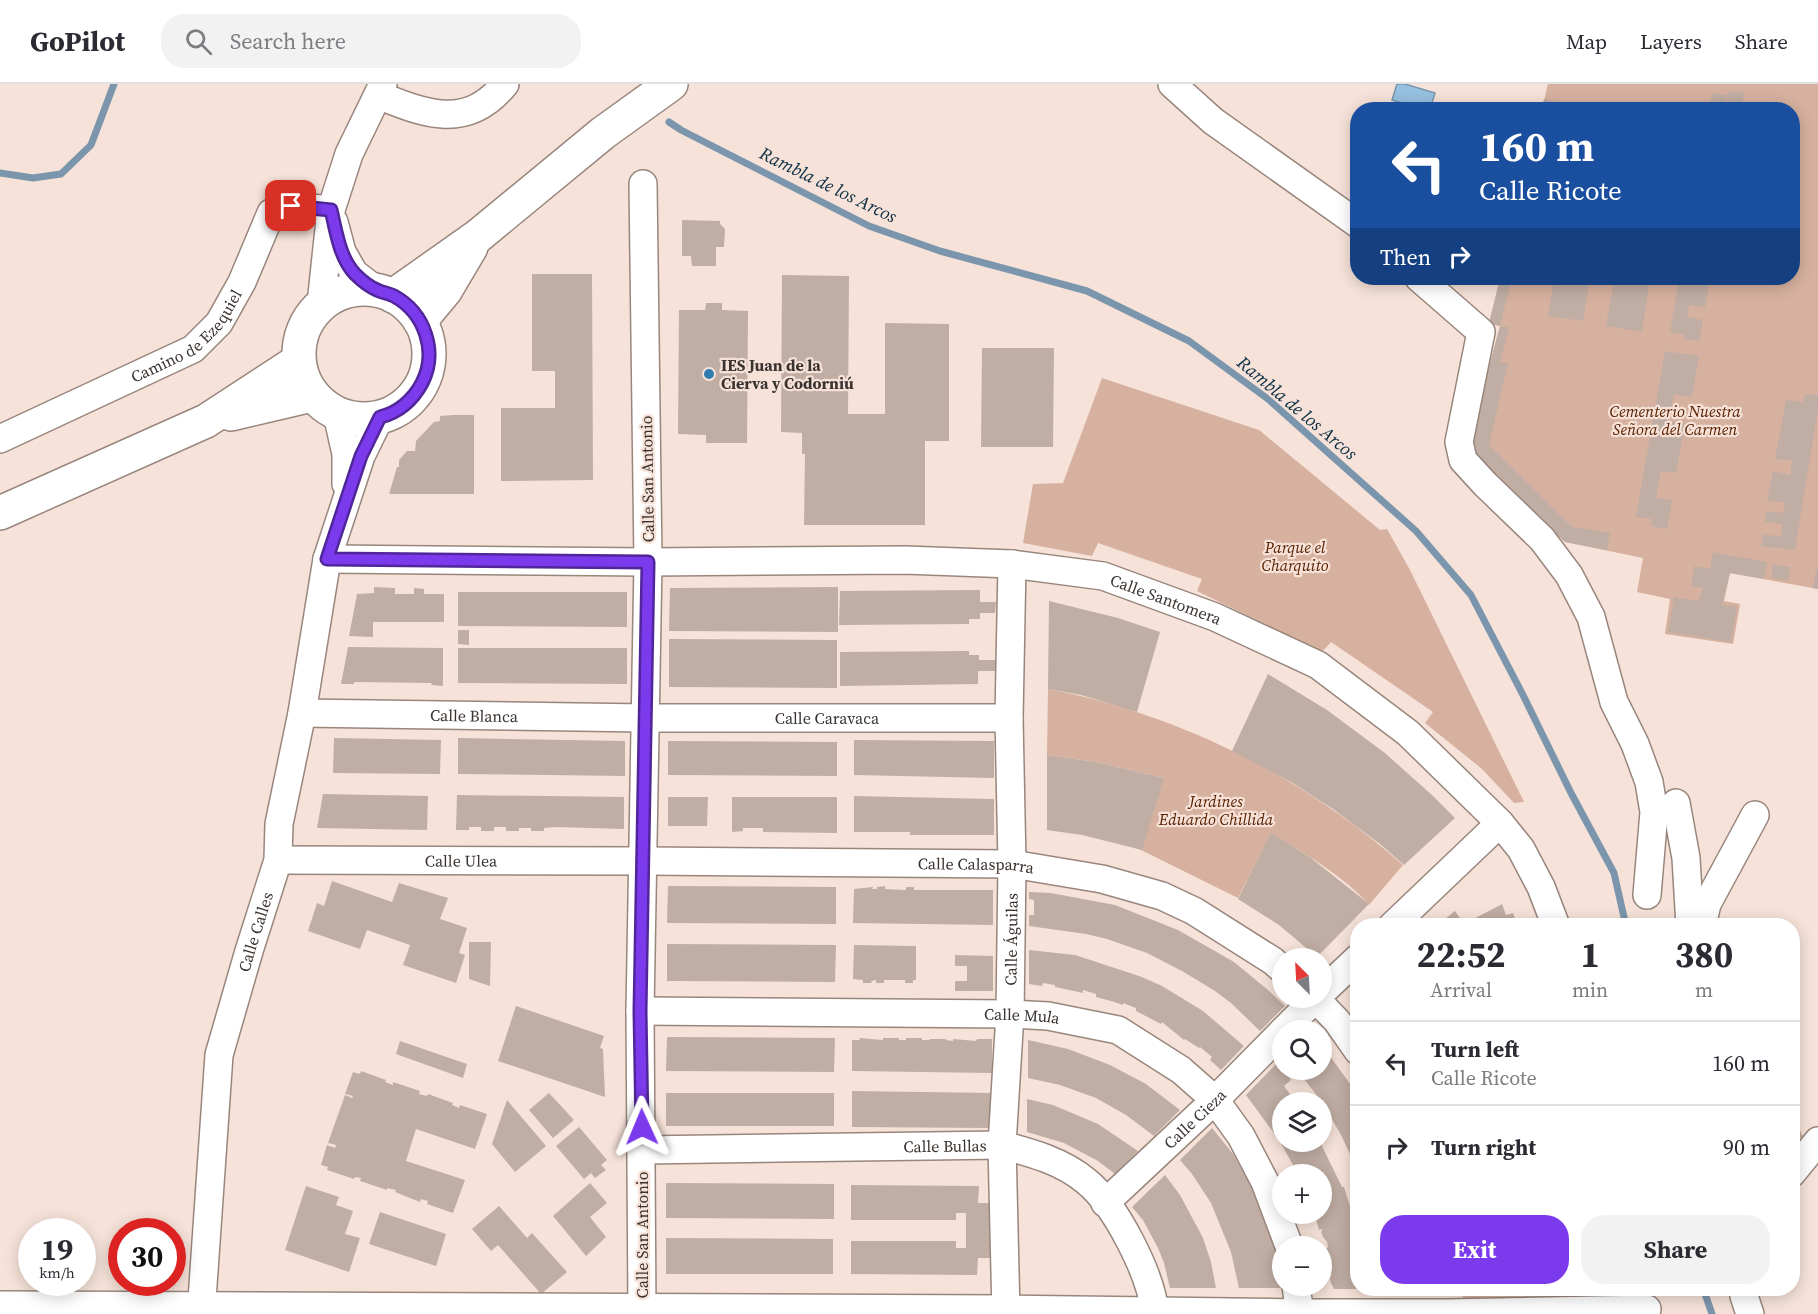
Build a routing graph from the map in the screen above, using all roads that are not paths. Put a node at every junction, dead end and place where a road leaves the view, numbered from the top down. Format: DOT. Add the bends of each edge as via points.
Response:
graph roads {
  1 [pos="505,84"];
  2 [pos="671,84"];
  3 [pos="1172,84"];
  4 [pos="380,90"];
  5 [pos="643,184"];
  6 [pos="331,210"];
  7 [pos="1350,219"];
  8 [pos="478,236"];
  9 [pos="1427,285"];
  10 [pos="385,293"];
  11 [pos="321,304"];
  12 [pos="420,321"];
  13 [pos="298,361"];
  14 [pos="324,404"];
  15 [pos="380,417"];
  16 [pos="206,421"];
  17 [pos="0,439"];
  18 [pos="345,507"];
  19 [pos="0,513"];
  20 [pos="327,559"];
  21 [pos="648,562"];
  22 [pos="1012,564"];
  23 [pos="302,713"];
  24 [pos="645,718"];
  25 [pos="1010,718"];
  26 [pos="1676,803"];
  27 [pos="1755,815"];
  28 [pos="1500,823"];
  29 [pos="278,860"];
  30 [pos="644,861"];
  31 [pos="1012,864"];
  32 [pos="1647,896"];
  33 [pos="1400,918"];
  34 [pos="1553,918"];
  35 [pos="1690,918"];
  36 [pos="1704,918"];
  37 [pos="1272,961"];
  38 [pos="1350,966"];
  39 [pos="1332,983"];
  40 [pos="1306,1008"];
  41 [pos="1325,1008"];
  42 [pos="640,1011"];
  43 [pos="1010,1014"];
  44 [pos="1294,1020"];
  45 [pos="1350,1040"];
  46 [pos="1272,1042"];
  47 [pos="1215,1101"];
  48 [pos="1818,1141"];
  49 [pos="1002,1145"];
  50 [pos="642,1150"];
  51 [pos="1800,1163"];
  52 [pos="1105,1203"];
  53 [pos="1284,1236"];
  54 [pos="1297,1296"];
  55 [pos="1744,1296"];
  56 [pos="1646,1304"];
  57 [pos="0,1305"];
  58 [pos="1447,1305"];
  59 [pos="56,1309"];
  60 [pos="201,1310"];
  61 [pos="467,1311"];
  62 [pos="642,1311"];
  63 [pos="1006,1312"];
  64 [pos="1155,1313"];
  65 [pos="1300,1313"];
  66 [pos="1750,1314"];
  1 -- 4 [label="street" via="472,111 446,115 412,109"];
  2 -- 8 [label="main road" via="603,133"];
  3 -- 7 [label="street" via="1213,121"];
  4 -- 6 [label="street" via="349,154"];
  5 -- 21 [label="street, Calle San Antonio"];
  6 -- 10 [label="street" via="342,252 354,273"];
  6 -- 11 [label="street"];
  6 -- 17 [label="street, Camino de Ezequiel" via="291,206 271,213 225,313 193,349"];
  8 -- 10 [label="main road"];
  8 -- 12 [label="main road" via="445,291"];
  9 -- 32 [label="street" via="1481,332 1459,442 1463,460 1542,539 1569,575 1590,617 1614,702 1650,783 1654,812"];
  10 -- 11 [label="main road" via="356,289"];
  10 -- 12 [label="main road" via="404,302"];
  11 -- 13 [label="main road" via="308,320 300,340"];
  12 -- 15 [label="main road" via="427,338 426,376 404,406"];
  13 -- 14 [label="main road" via="302,379"];
  13 -- 16 [label="main road"];
  14 -- 15 [label="main road" via="352,419"];
  14 -- 16 [label="main road"];
  14 -- 18 [label="street" via="346,454"];
  15 -- 18 [label="street, Calle Calles" via="361,456"];
  16 -- 19 [label="main road"];
  18 -- 20 [label="street, Calle Calles"];
  20 -- 21 [label="street, Calle Santomera"];
  20 -- 23 [label="street, Calle Calles"];
  21 -- 22 [label="street, Calle Santomera" via="905,560"];
  21 -- 24 [label="street, Calle San Antonio"];
  22 -- 25 [label="street, Calle Águilas"];
  22 -- 28 [label="street, Calle Santomera" via="1104,576 1215,617 1318,665 1408,733"];
  23 -- 24 [label="street, Calle Blanca"];
  23 -- 29 [label="street, Calle Calles" via="279,824"];
  24 -- 25 [label="street, Calle Caravaca"];
  24 -- 30 [label="street, Calle San Antonio"];
  25 -- 31 [label="street, Calle Águilas"];
  26 -- 35 [label="street" via="1686,858"];
  27 -- 36 [label="street" via="1707,904"];
  28 -- 33 [label="street"];
  28 -- 34 [label="street, Calle Santomera" via="1521,849"];
  29 -- 30 [label="street, Calle Ulea"];
  29 -- 60 [label="street, Calle Calles" via="219,1055"];
  30 -- 31 [label="street, Calle Calasparra"];
  30 -- 42 [label="street, Calle San Antonio"];
  31 -- 37 [label="street, Calle Calasparra" via="1102,879 1162,896 1194,911"];
  31 -- 43 [label="street, Calle Águilas"];
  38 -- 39 [label="street"];
  40 -- 44 [label="street, Calle Cieza"];
  41 -- 45 [label="street"];
  42 -- 43 [label="street, Calle Mula"];
  42 -- 50 [label="street, Calle San Antonio"];
  43 -- 47 [label="street, Calle Mula" via="1048,1016 1118,1030 1180,1070"];
  43 -- 49 [label="street, Calle Águilas"];
  46 -- 47 [label="street, Calle Cieza"];
  47 -- 52 [label="street, Calle Cieza"];
  47 -- 53 [label="street, Calle Mula" via="1241,1136 1265,1182"];
  48 -- 51 [label="street"];
  49 -- 50 [label="street, Calle Bullas"];
  49 -- 52 [label="street, Calle Bullas" via="1050,1159 1086,1181"];
  49 -- 63 [label="street, Calle Águilas"];
  50 -- 62 [label="street, Calle San Antonio"];
  52 -- 64 [label="street, Calle Bullas" via="1143,1268"];
  54 -- 65 [label="street"];
  55 -- 66 [label="street"];
  56 -- 58 [label="street"];
  57 -- 59 [label="street"];
  58 -- 65 [label="street"];
  59 -- 60 [label="street"];
  60 -- 61 [label="street"];
  61 -- 62 [label="street"];
  62 -- 63 [label="street"];
  63 -- 64 [label="street"];
  64 -- 65 [label="street"];
}
